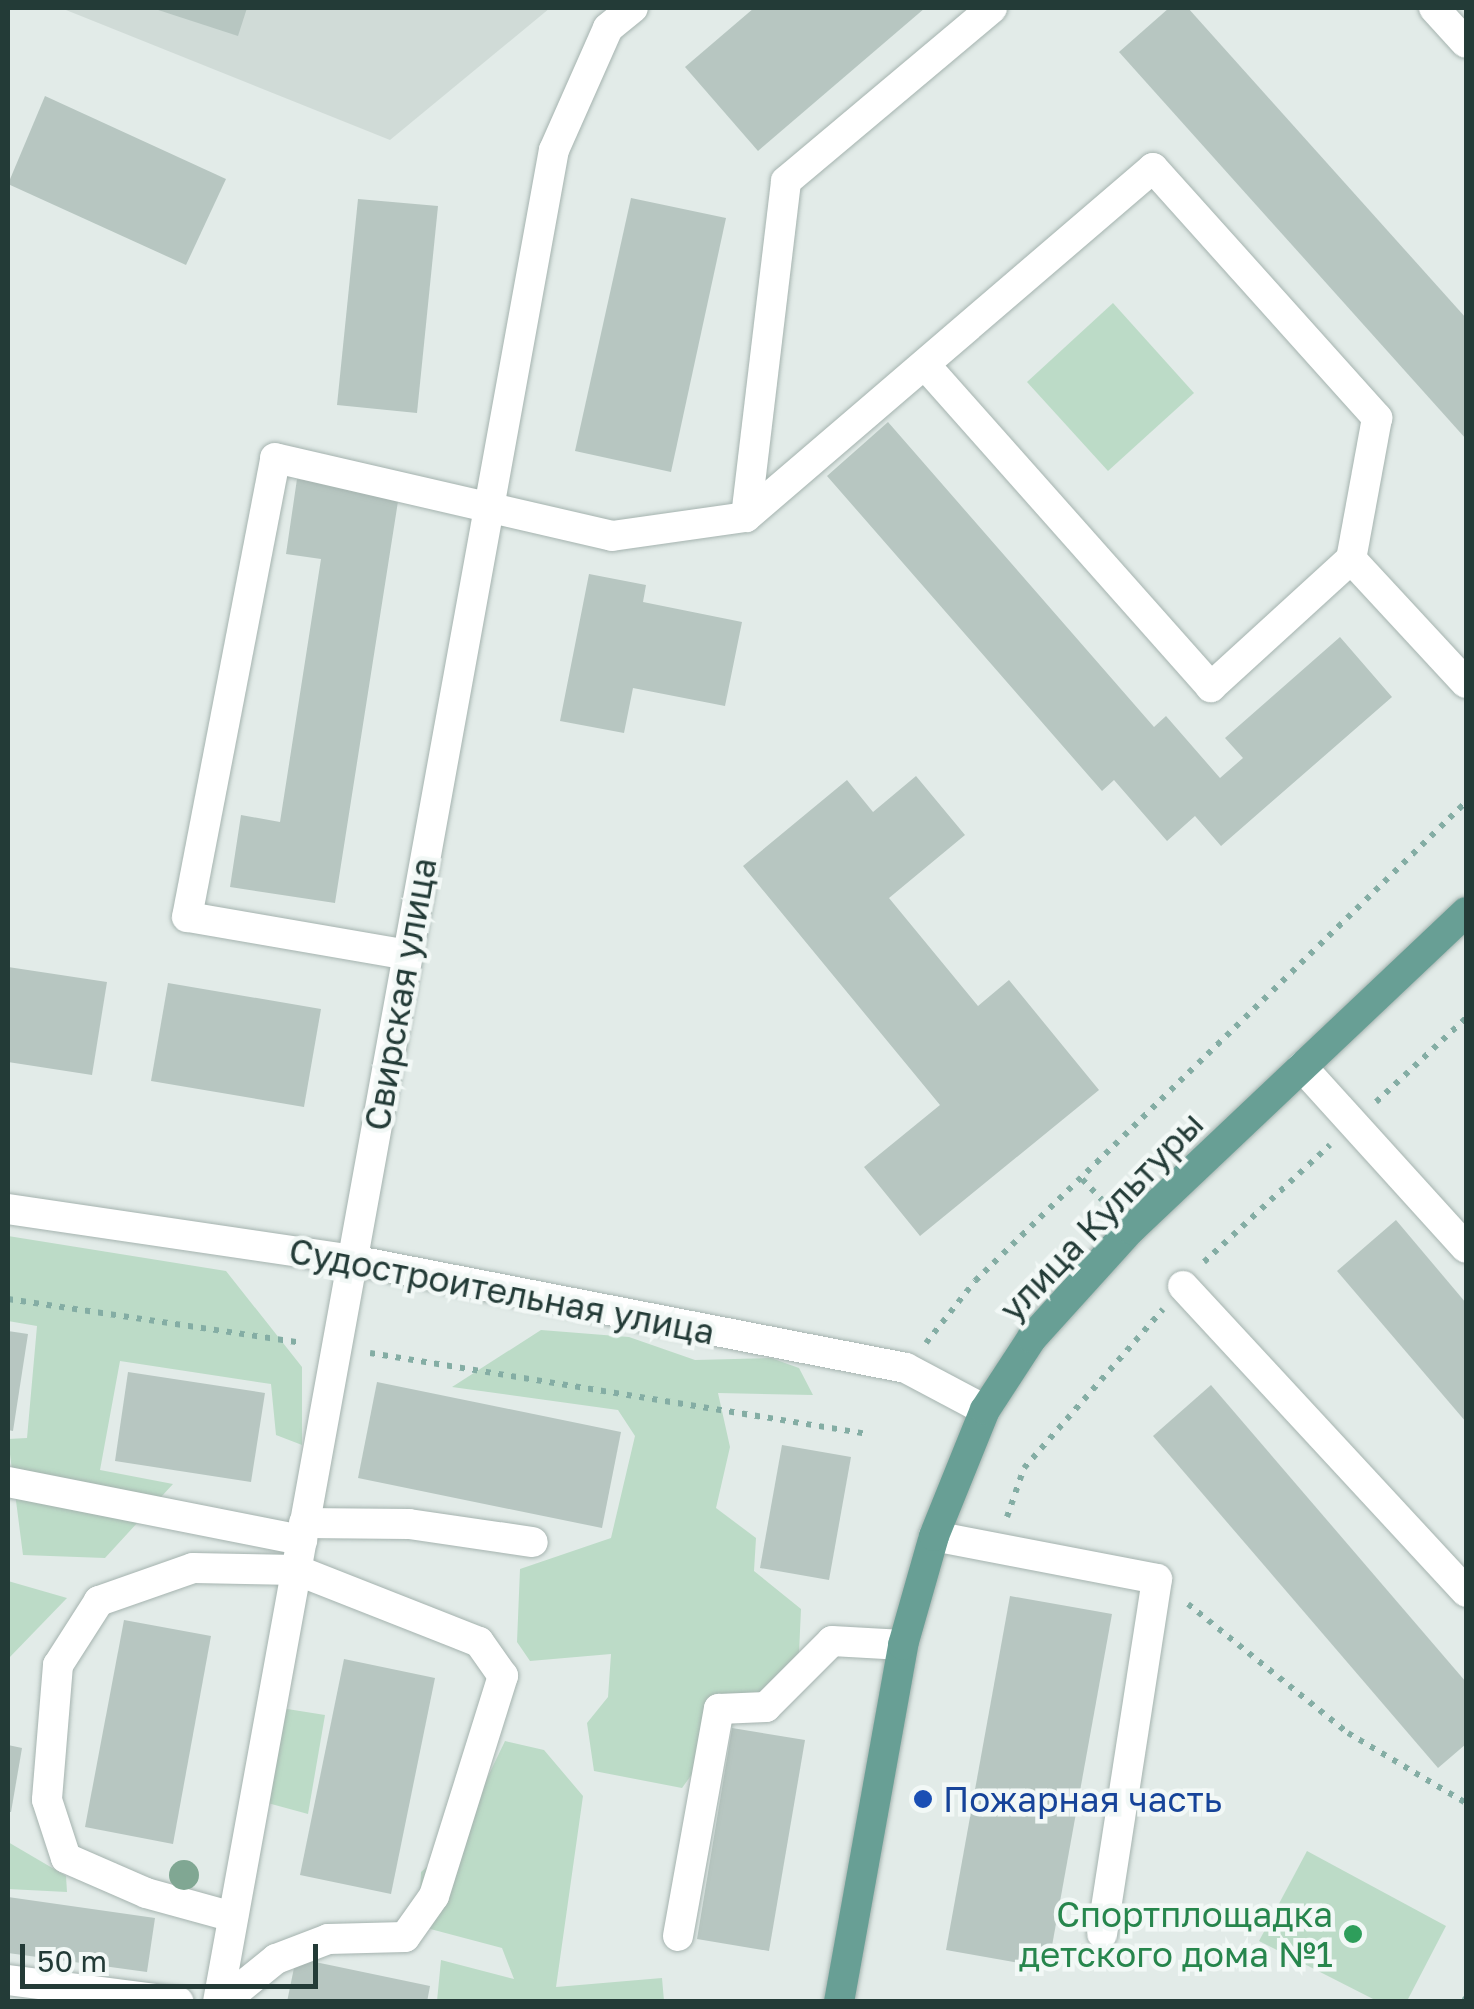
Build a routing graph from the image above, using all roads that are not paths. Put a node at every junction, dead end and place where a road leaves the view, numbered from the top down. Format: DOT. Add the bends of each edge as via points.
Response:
graph roads {
  1 [pos="633,8"];
  2 [pos="992,8"];
  3 [pos="1434,8"];
  4 [pos="1466,43"];
  5 [pos="925,365"];
  6 [pos="489,506"];
  7 [pos="746,518"];
  8 [pos="1351,559"];
  9 [pos="1466,683"];
  10 [pos="1466,912"];
  11 [pos="408,955"];
  12 [pos="1302,1067"];
  13 [pos="8,1209"];
  14 [pos="1466,1248"];
  15 [pos="352,1260"];
  16 [pos="1183,1286"];
  17 [pos="985,1410"];
  18 [pos="8,1482"];
  19 [pos="303,1531"];
  20 [pos="934,1536"];
  21 [pos="533,1542"];
  22 [pos="296,1570"];
  23 [pos="1466,1592"];
  24 [pos="903,1645"];
  25 [pos="233,1917"];
  26 [pos="1102,1934"];
  27 [pos="678,1936"];
  28 [pos="8,1980"];
  29 [pos="235,1998"];
  30 [pos="179,2002"];
  31 [pos="839,2002"];
  1 -- 6 [label="street, Свирская улица" via="608,28 554,150"];
  2 -- 7 [label="street" via="786,181"];
  3 -- 4 [label="street"];
  5 -- 7 [label="street"];
  5 -- 8 [label="street" via="1211,687"];
  5 -- 8 [label="street" via="1152,168 1377,418"];
  6 -- 7 [label="street" via="612,536"];
  6 -- 11 [label="street, Свирская улица"];
  6 -- 11 [label="street" via="275,458 187,917"];
  8 -- 9 [label="street"];
  10 -- 12 [label="main road, улица Культуры"];
  11 -- 15 [label="street, Свирская улица"];
  12 -- 14 [label="street"];
  12 -- 17 [label="main road, улица Культуры" via="1131,1229 1032,1338"];
  13 -- 15 [label="street, Судостроительная улица"];
  15 -- 17 [label="street, Судостроительная улица" via="906,1368"];
  15 -- 19 [label="street, Свирская улица"];
  16 -- 23 [label="street"];
  17 -- 20 [label="main road, улица Культуры"];
  18 -- 19 [label="street"];
  19 -- 21 [label="street" via="410,1524"];
  19 -- 22 [label="street, Свирская улица"];
  20 -- 24 [label="main road, улица Культуры"];
  20 -- 26 [label="street" via="1157,1579"];
  22 -- 25 [label="street, Свирская улица"];
  22 -- 25 [label="street" via="193,1568 99,1601 58,1665 47,1800 66,1858 146,1893"];
  22 -- 29 [label="street" via="479,1642 504,1676 434,1896 406,1938 328,1939 276,1960"];
  24 -- 27 [label="street" via="832,1642 766,1707 719,1709"];
  24 -- 31 [label="main road, улица Культуры"];
  25 -- 29 [label="street, Свирская улица"];
  28 -- 30 [label="street"];
}
